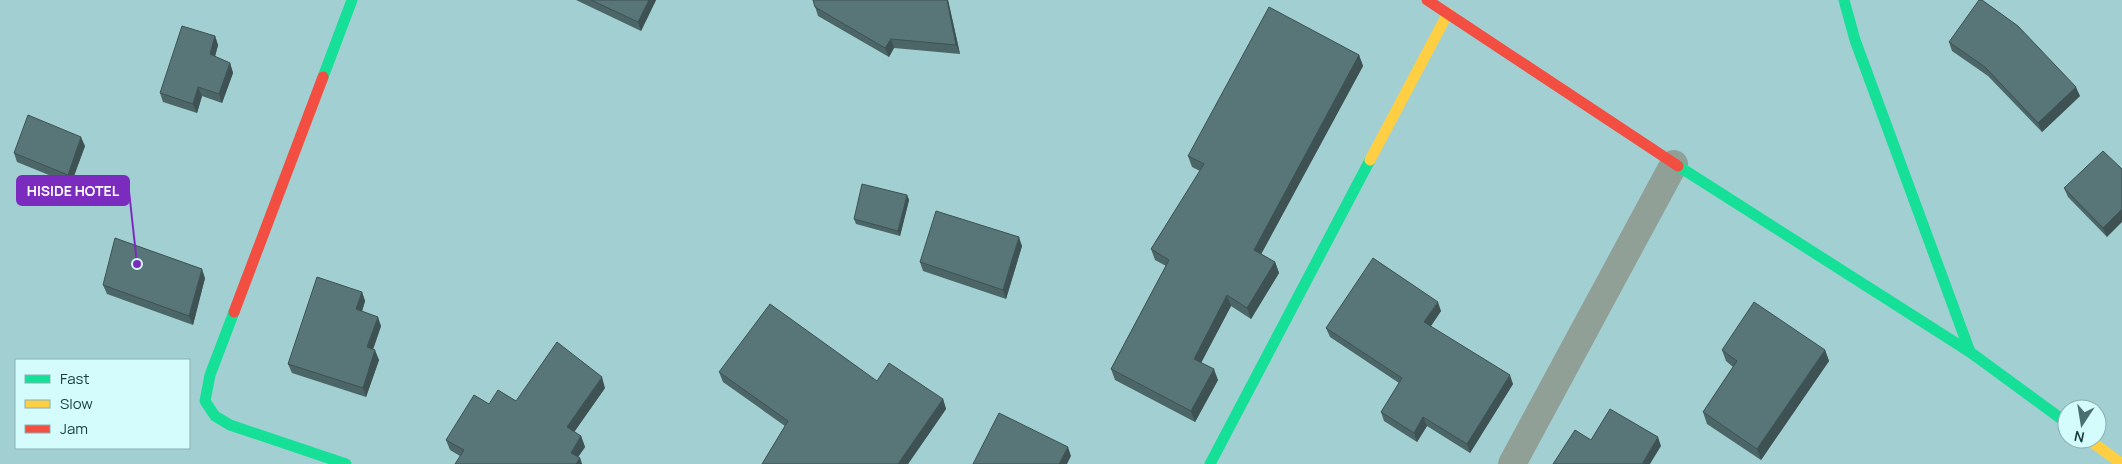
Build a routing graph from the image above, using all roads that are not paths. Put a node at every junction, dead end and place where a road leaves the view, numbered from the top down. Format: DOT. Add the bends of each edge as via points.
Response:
graph roads {
  1 [pos="352,0"];
  2 [pos="1427,0"];
  3 [pos="1844,0"];
  4 [pos="1448,13"];
  5 [pos="1674,164"];
  6 [pos="1970,352"];
  7 [pos="2057,416"];
  8 [pos="2102,449"];
  9 [pos="346,464"];
  10 [pos="1210,464"];
  11 [pos="1512,464"];
  12 [pos="2122,464"];
  1 -- 9 [label="street" via="210,375 205,401 215,416 230,425"];
  2 -- 4 [label="street"];
  3 -- 6 [label="street" via="1855,40"];
  4 -- 5 [label="street"];
  4 -- 10 [label="street"];
  5 -- 6 [label="street"];
  5 -- 11 [label="street"];
  6 -- 7 [label="street"];
  8 -- 12 [label="street"];
}
